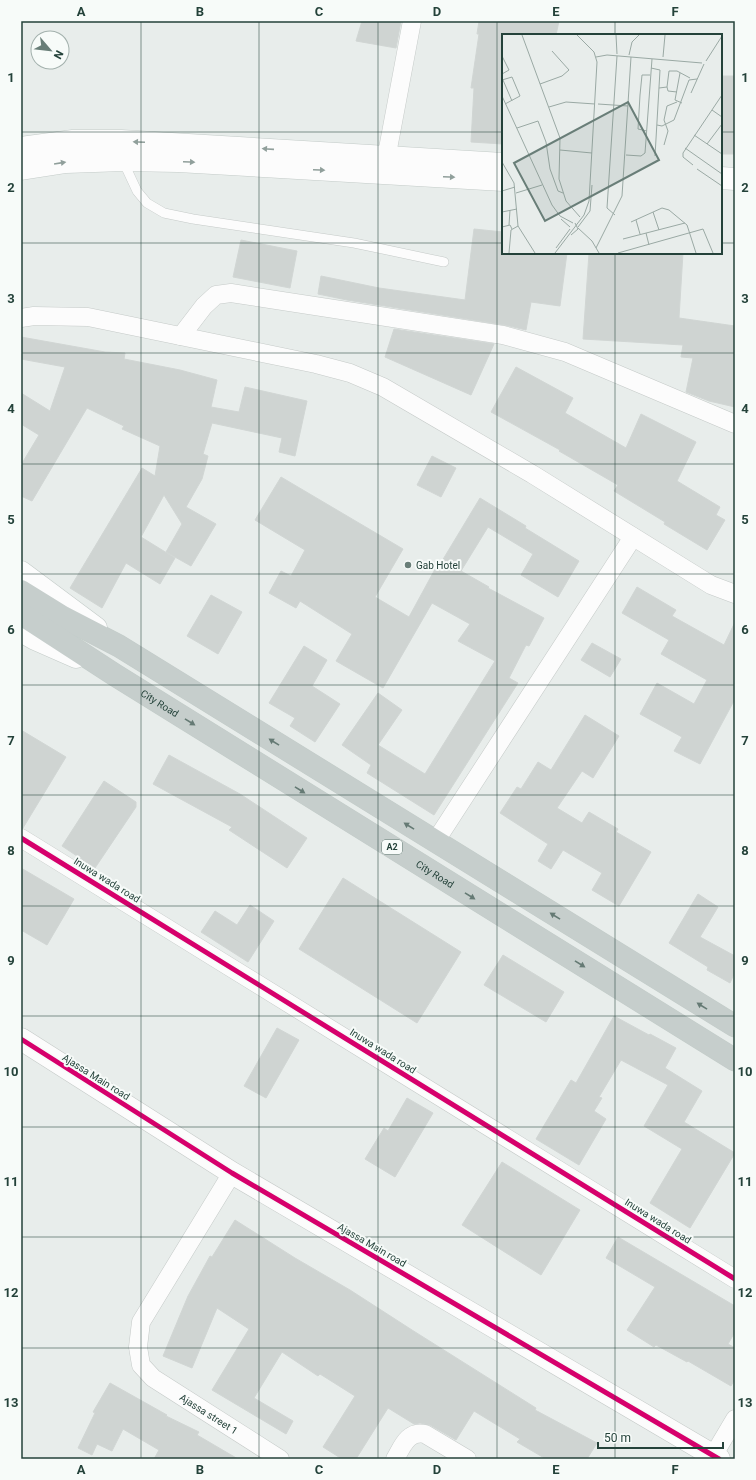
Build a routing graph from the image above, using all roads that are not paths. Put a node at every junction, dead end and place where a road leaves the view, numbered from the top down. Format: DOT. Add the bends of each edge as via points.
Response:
graph roads {
  1 [pos="412,21"];
  2 [pos="21,148"];
  3 [pos="123,160"];
  4 [pos="502,164"];
  5 [pos="385,165"];
  6 [pos="21,169"];
  7 [pos="722,178"];
  8 [pos="735,179"];
  9 [pos="502,180"];
  10 [pos="722,193"];
  11 [pos="735,194"];
  12 [pos="444,262"];
  13 [pos="21,318"];
  14 [pos="181,336"];
  15 [pos="735,424"];
  16 [pos="633,537"];
  17 [pos="21,572"];
  18 [pos="21,591"];
  19 [pos="735,594"];
  20 [pos="21,614"];
  21 [pos="57,625"];
  22 [pos="21,631"];
  23 [pos="118,646"];
  24 [pos="115,675"];
  25 [pos="21,838"];
  26 [pos="435,842"];
  27 [pos="735,1026"];
  28 [pos="21,1039"];
  29 [pos="735,1060"];
  30 [pos="232,1173"];
  31 [pos="735,1279"];
  32 [pos="735,1419"];
  33 [pos="716,1457"];
  34 [pos="280,1459"];
  35 [pos="395,1459"];
  36 [pos="467,1459"];
  1 -- 5 [label="street"];
  5 -- 2 [label="main road, one-way" via="121,141 73,141"];
  3 -- 5 [label="main road, one-way"];
  6 -- 3 [label="main road, one-way" via="66,162"];
  3 -- 12 [label="lane" via="137,191 146,202 164,213 354,243"];
  4 -- 5 [label="main road"];
  5 -- 9 [label="main road, one-way"];
  7 -- 8 [label="main road"];
  10 -- 11 [label="main road"];
  13 -- 14 [label="street" via="88,317"];
  14 -- 15 [label="street" via="216,295 231,292 472,330 503,335 565,352"];
  14 -- 16 [label="street" via="316,364 350,373 383,387 532,474"];
  16 -- 19 [label="street" via="711,585"];
  16 -- 26 [label="street"];
  17 -- 23 [label="main road, A2"];
  18 -- 21 [label="highway, A2"];
  20 -- 21 [label="highway, A2"];
  21 -- 23 [label="highway, A2"];
  21 -- 24 [label="highway, City Road / A2"];
  22 -- 24 [label="main road, City Road / A2"];
  26 -- 23 [label="highway, A2, one-way"];
  24 -- 29 [label="highway, City Road / A2, one-way"];
  25 -- 31 [label="street, Inuwa wada road"];
  27 -- 26 [label="highway, A2, one-way"];
  28 -- 30 [label="main road, Ajassa Main road"];
  30 -- 33 [label="main road, Ajassa Main road"];
  30 -- 34 [label="street, Ajassa street 1" via="142,1322 138,1347 141,1365 153,1378"];
  32 -- 33 [label="street"];
  35 -- 36 [label="street" via="406,1440 419,1432"];
}
